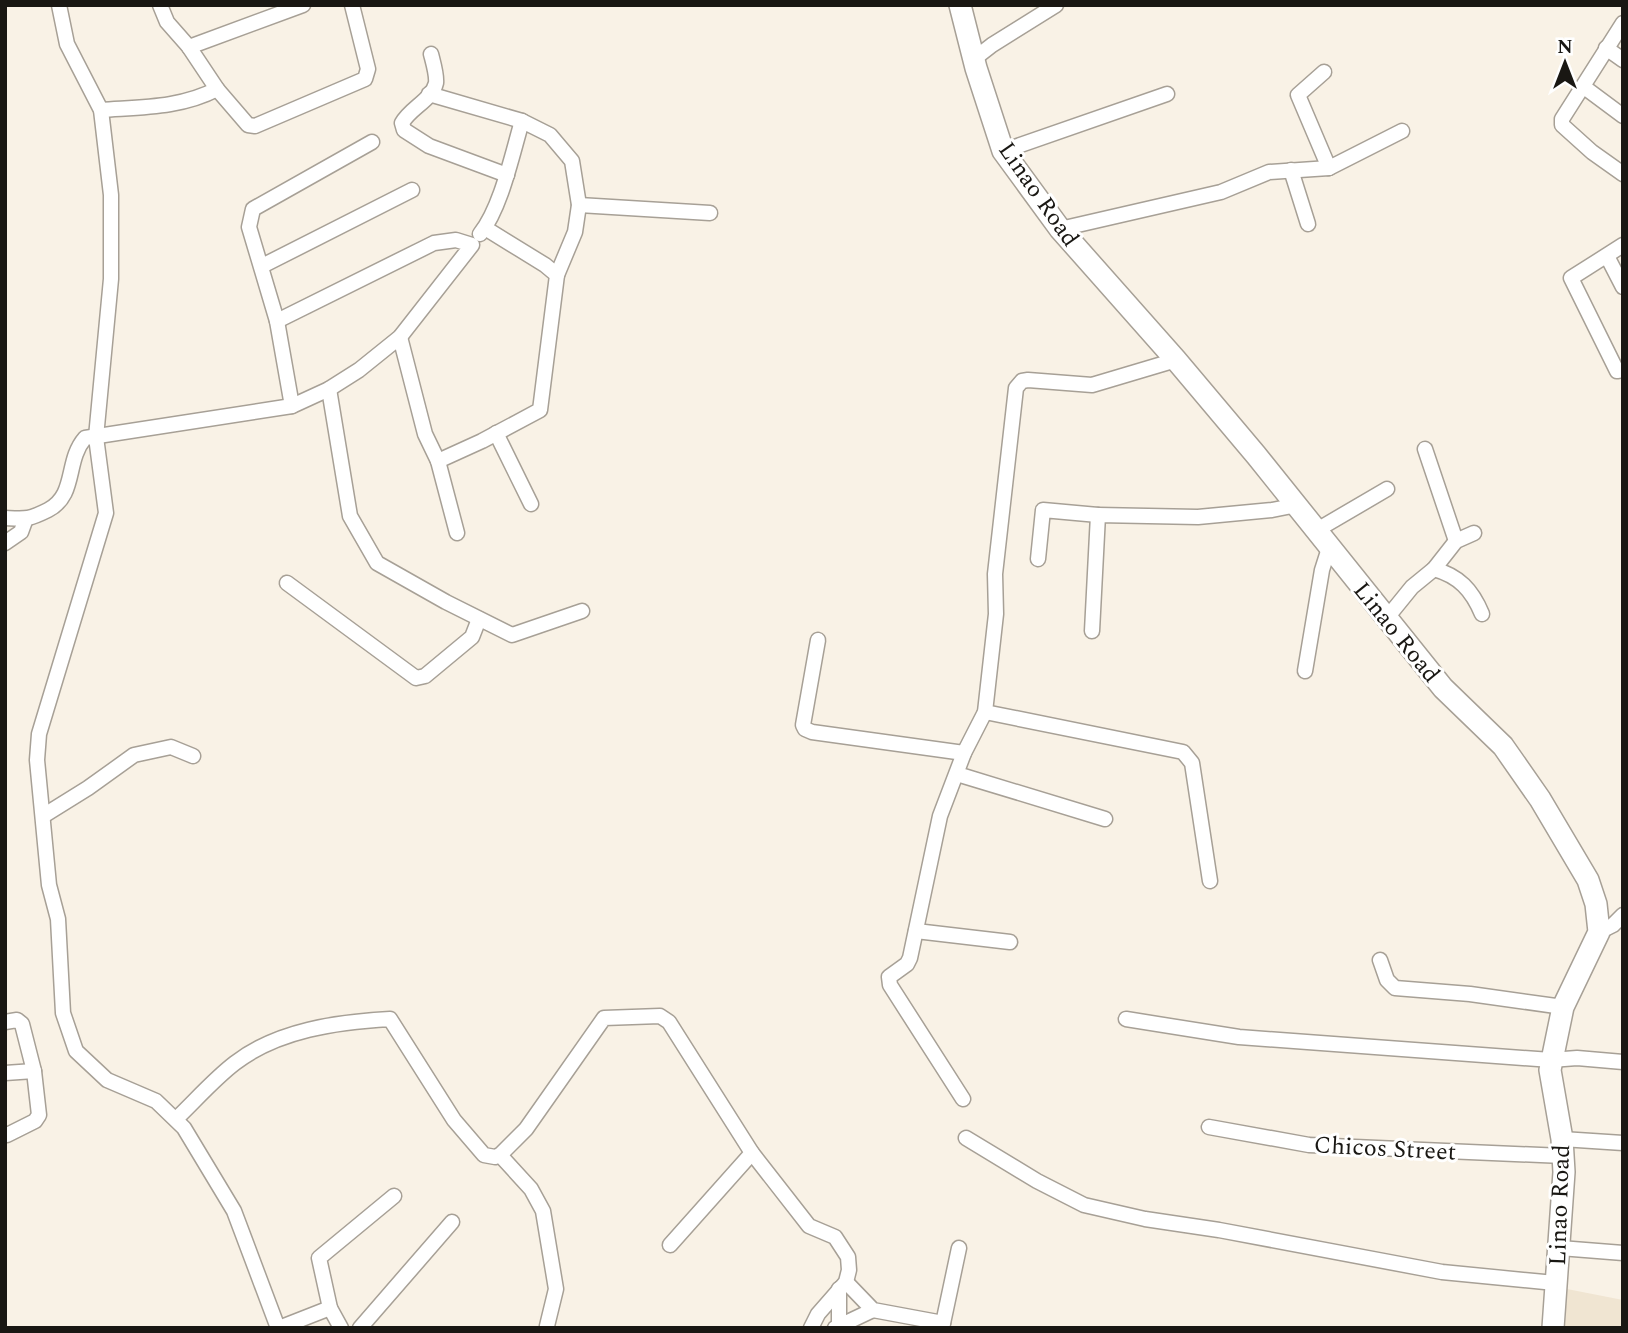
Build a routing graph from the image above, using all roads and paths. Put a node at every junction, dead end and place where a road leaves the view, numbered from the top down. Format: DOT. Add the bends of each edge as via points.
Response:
graph roads {
  1 [pos="59,5"];
  2 [pos="160,5"];
  3 [pos="303,5"];
  4 [pos="352,5"];
  5 [pos="960,5"];
  6 [pos="1056,5"];
  7 [pos="1623,23"];
  8 [pos="189,47"];
  9 [pos="1606,48"];
  10 [pos="431,54"];
  11 [pos="974,59"];
  12 [pos="1623,60"];
  13 [pos="1324,72"];
  14 [pos="1584,87"];
  15 [pos="217,89"];
  16 [pos="429,94"];
  17 [pos="1167,94"];
  18 [pos="101,110"];
  19 [pos="1623,116"];
  20 [pos="522,121"];
  21 [pos="1402,131"];
  22 [pos="372,142"];
  23 [pos="1003,151"];
  24 [pos="1329,168"];
  25 [pos="1291,170"];
  26 [pos="1623,174"];
  27 [pos="507,175"];
  28 [pos="412,190"];
  29 [pos="579,205"];
  30 [pos="710,213"];
  31 [pos="1308,223"];
  32 [pos="485,228"];
  33 [pos="1060,229"];
  34 [pos="471,245"];
  35 [pos="1623,245"];
  36 [pos="1607,256"];
  37 [pos="261,266"];
  38 [pos="557,275"];
  39 [pos="1623,287"];
  40 [pos="277,321"];
  41 [pos="401,337"];
  42 [pos="1176,360"];
  43 [pos="1623,370"];
  44 [pos="329,389"];
  45 [pos="292,405"];
  46 [pos="496,433"];
  47 [pos="96,437"];
  48 [pos="1425,449"];
  49 [pos="438,461"];
  50 [pos="1387,489"];
  51 [pos="531,504"];
  52 [pos="1297,505"];
  53 [pos="1098,514"];
  54 [pos="5,518"];
  55 [pos="25,521"];
  56 [pos="1317,530"];
  57 [pos="457,533"];
  58 [pos="1474,533"];
  59 [pos="1456,541"];
  60 [pos="5,543"];
  61 [pos="1329,548"];
  62 [pos="1038,559"];
  63 [pos="1434,569"];
  64 [pos="287,583"];
  65 [pos="582,611"];
  66 [pos="1482,614"];
  67 [pos="479,619"];
  68 [pos="1386,619"];
  69 [pos="1092,631"];
  70 [pos="818,640"];
  71 [pos="1305,671"];
  72 [pos="985,712"];
  73 [pos="964,753"];
  74 [pos="193,756"];
  75 [pos="957,774"];
  76 [pos="43,816"];
  77 [pos="1105,819"];
  78 [pos="1210,881"];
  79 [pos="1623,915"];
  80 [pos="916,931"];
  81 [pos="1599,932"];
  82 [pos="1010,942"];
  83 [pos="1380,960"];
  84 [pos="1563,1007"];
  85 [pos="1126,1019"];
  86 [pos="5,1022"];
  87 [pos="1551,1060"];
  88 [pos="1623,1062"];
  89 [pos="34,1071"];
  90 [pos="5,1073"];
  91 [pos="963,1099"];
  92 [pos="176,1119"];
  93 [pos="1209,1127"];
  94 [pos="7,1135"];
  95 [pos="966,1138"];
  96 [pos="1623,1143"];
  97 [pos="1562,1148"];
  98 [pos="751,1153"];
  99 [pos="500,1155"];
  100 [pos="394,1196"];
  101 [pos="452,1222"];
  102 [pos="670,1245"];
  103 [pos="959,1248"];
  104 [pos="1560,1248"];
  105 [pos="1623,1253"];
  106 [pos="1555,1283"];
  107 [pos="843,1286"];
  108 [pos="330,1308"];
  109 [pos="873,1310"];
  110 [pos="942,1325"];
  111 [pos="547,1326"];
  112 [pos="837,1327"];
  113 [pos="279,1328"];
  114 [pos="341,1328"];
  115 [pos="360,1328"];
  116 [pos="811,1328"];
  117 [pos="1553,1328"];
  1 -- 18 [label="street" via="67,44"];
  2 -- 8 [label="street" via="167,22"];
  3 -- 8 [label="street"];
  4 -- 15 [label="street" via="368,69 365,79 255,126 248,125"];
  5 -- 11 [label="street, Linao Road"];
  6 -- 11 [label="street"];
  7 -- 9 [label="street"];
  8 -- 15 [label="street"];
  9 -- 12 [label="street"];
  9 -- 14 [label="street"];
  10 -- 16 [label="street" via="436,81"];
  11 -- 23 [label="street, Linao Road"];
  13 -- 24 [label="street" via="1298,95"];
  14 -- 19 [label="street"];
  14 -- 26 [label="street" via="1564,114 1562,125"];
  15 -- 18 [label="street" via="181,103"];
  16 -- 20 [label="street"];
  16 -- 27 [label="street" via="401,122 404,130 429,146"];
  17 -- 23 [label="street"];
  18 -- 47 [label="street" via="111,195 111,279"];
  20 -- 27 [label="street"];
  20 -- 29 [label="street" via="550,135 572,161"];
  21 -- 24 [label="street"];
  22 -- 37 [label="street" via="253,209 249,227"];
  23 -- 33 [label="street, Linao Road"];
  24 -- 25 [label="street"];
  25 -- 31 [label="street"];
  25 -- 33 [label="street" via="1269,172 1220,192"];
  27 -- 32 [label="street"];
  28 -- 37 [label="street"];
  29 -- 30 [label="street"];
  29 -- 38 [label="street" via="575,232"];
  32 -- 34 [label="street"];
  32 -- 38 [label="street"];
  33 -- 42 [label="street, Linao Road"];
  34 -- 40 [label="street" via="456,240 434,243"];
  34 -- 41 [label="street"];
  35 -- 36 [label="street"];
  36 -- 39 [label="street"];
  36 -- 43 [label="street" via="1571,278 1617,371"];
  37 -- 40 [label="street"];
  38 -- 46 [label="street" via="540,410"];
  40 -- 45 [label="street"];
  41 -- 44 [label="street"];
  41 -- 49 [label="street" via="425,434"];
  42 -- 52 [label="street, Linao Road"];
  42 -- 72 [label="street" via="1091,384 1028,380 1018,385 995,573 996,614"];
  44 -- 45 [label="street"];
  44 -- 67 [label="street" via="350,516 377,563"];
  45 -- 47 [label="street"];
  46 -- 49 [label="street"];
  46 -- 51 [label="street"];
  47 -- 55 [label="street" via="82,442 64,499"];
  47 -- 76 [label="street" via="106,513 39,734"];
  48 -- 59 [label="street"];
  49 -- 57 [label="street"];
  50 -- 56 [label="street"];
  52 -- 53 [label="street" via="1198,517"];
  52 -- 56 [label="street, Linao Road"];
  53 -- 62 [label="street" via="1043,510"];
  53 -- 69 [label="street"];
  54 -- 55 [label="street"];
  55 -- 60 [label="street" via="21,532"];
  56 -- 61 [label="street, Linao Road"];
  58 -- 59 [label="street"];
  59 -- 63 [label="street"];
  61 -- 68 [label="street, Linao Road"];
  61 -- 71 [label="street"];
  63 -- 66 [label="street" via="1462,582"];
  63 -- 68 [label="street"];
  64 -- 67 [label="street" via="416,678 425,676 472,637"];
  65 -- 67 [label="street" via="514,635"];
  68 -- 81 [label="street, Linao Road" via="1443,688 1503,746 1540,799 1588,880"];
  70 -- 73 [label="street" via="805,729"];
  72 -- 73 [label="street"];
  72 -- 78 [label="street" via="1189,756"];
  73 -- 75 [label="street"];
  74 -- 76 [label="street" via="171,747 134,755"];
  75 -- 77 [label="street"];
  75 -- 80 [label="street" via="940,816"];
  76 -- 92 [label="street" via="49,885 58,919 62,1013 76,1051 107,1080 156,1101"];
  79 -- 81 [label="street"];
  80 -- 82 [label="street"];
  80 -- 91 [label="street" via="907,964 891,975 890,985"];
  81 -- 84 [label="street, Linao Road"];
  83 -- 84 [label="street" via="1395,988"];
  84 -- 87 [label="street, Linao Road"];
  85 -- 87 [label="street" via="1239,1038"];
  86 -- 89 [label="street" via="22,1024"];
  87 -- 88 [label="street"];
  87 -- 97 [label="street, Linao Road"];
  89 -- 90 [label="street"];
  89 -- 94 [label="street" via="39,1115"];
  92 -- 99 [label="street" via="235,1063 258,1049 296,1033 390,1019 454,1120 484,1155"];
  92 -- 113 [label="street" via="234,1212"];
  93 -- 97 [label="street, Chicos Street" via="1309,1145"];
  95 -- 106 [label="street" via="1084,1205 1442,1272"];
  96 -- 97 [label="street, Chicos Street"];
  97 -- 104 [label="street, Linao Road"];
  98 -- 99 [label="street" via="669,1022 660,1016 604,1018 526,1129"];
  98 -- 102 [label="street"];
  98 -- 107 [label="street" via="809,1226 835,1237 844,1247 849,1270"];
  99 -- 111 [label="street" via="531,1189 543,1211 556,1289"];
  100 -- 108 [label="street" via="319,1258"];
  101 -- 115 [label="street"];
  103 -- 110 [label="street"];
  104 -- 105 [label="street"];
  104 -- 106 [label="street, Linao Road"];
  106 -- 117 [label="street, Linao Road"];
  107 -- 109 [label="street"];
  107 -- 112 [label="street"];
  107 -- 116 [label="street"];
  108 -- 113 [label="street"];
  108 -- 114 [label="street"];
  109 -- 110 [label="street"];
  109 -- 112 [label="street"];
}
